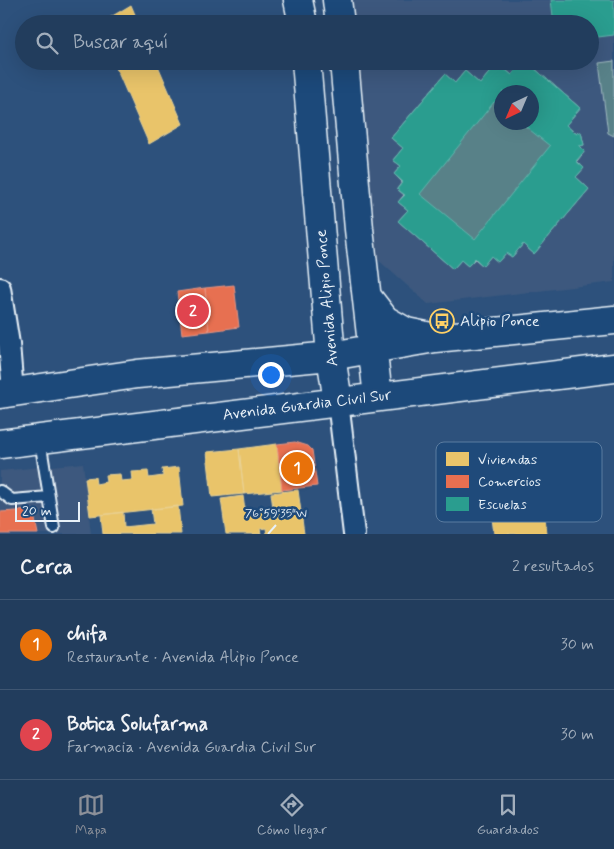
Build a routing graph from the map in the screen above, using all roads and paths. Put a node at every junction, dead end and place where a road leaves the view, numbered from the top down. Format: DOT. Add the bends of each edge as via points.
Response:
graph roads {
  1 [pos="298,0"];
  2 [pos="337,0"];
  3 [pos="301,15"];
  4 [pos="339,15"];
  5 [pos="307,70"];
  6 [pos="345,70"];
  7 [pos="0,288"];
  8 [pos="368,298"];
  9 [pos="614,320"];
  10 [pos="435,338"];
  11 [pos="372,349"];
  12 [pos="331,356"];
  13 [pos="614,368"];
  14 [pos="6,393"];
  15 [pos="378,397"];
  16 [pos="338,402"];
  17 [pos="40,439"];
  18 [pos="0,444"];
  19 [pos="0,491"];
  20 [pos="49,497"];
  21 [pos="54,528"];
  22 [pos="354,534"];
  1 -- 3 [label="main road"];
  2 -- 4 [label="main road"];
  5 -- 12 [label="main road, Avenida Alipio Ponce"];
  6 -- 8 [label="main road" via="358,228"];
  7 -- 14 [label="street" via="9,344"];
  8 -- 10 [label="main road" via="385,320 406,332"];
  8 -- 11 [label="main road"];
  9 -- 10 [label="main road"];
  10 -- 11 [label="main road"];
  11 -- 12 [label="main road"];
  11 -- 15 [label="main road"];
  12 -- 14 [label="main road" via="137,374"];
  12 -- 16 [label="main road, Avenida Alipio Ponce"];
  13 -- 15 [label="main road, Avenida Guardia Civil Sur"];
  15 -- 16 [label="main road, Avenida Guardia Civil Sur"];
  16 -- 17 [label="main road, Avenida Guardia Civil Sur"];
  16 -- 22 [label="street, Avenida Alipio Ponce"];
  17 -- 18 [label="main road, Avenida Guardia Civil Sur"];
  17 -- 20 [label="lane"];
  19 -- 20 [label="lane" via="12,500"];
  20 -- 21 [label="lane"];
}
